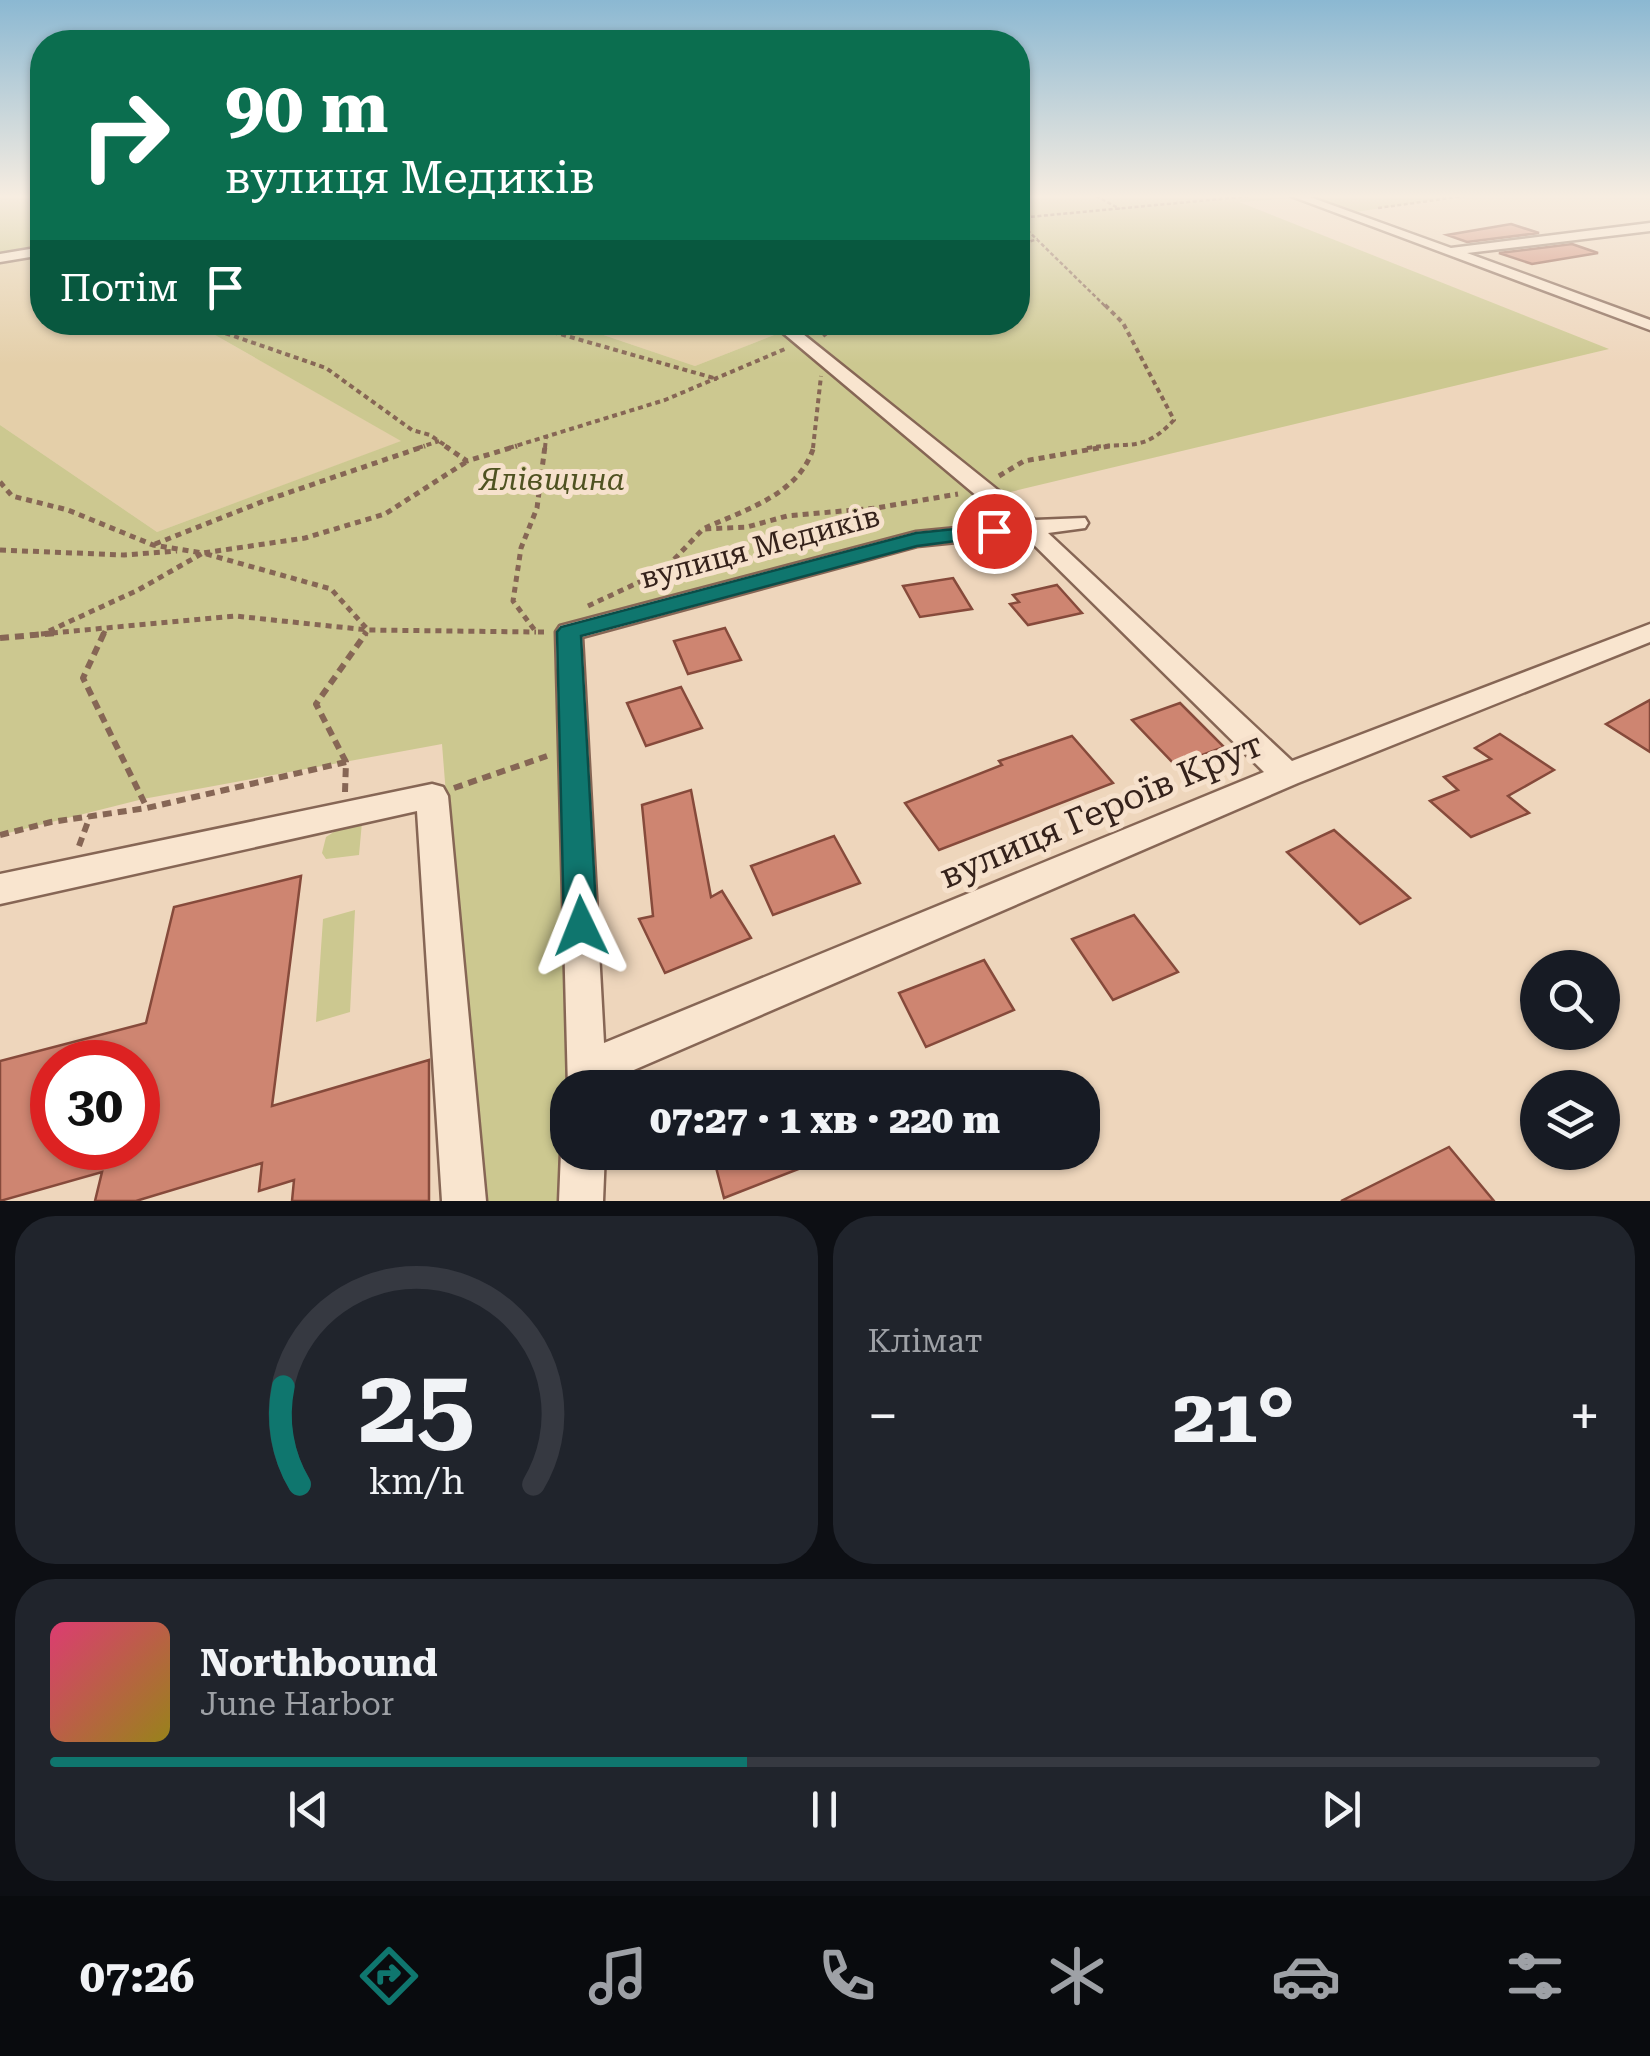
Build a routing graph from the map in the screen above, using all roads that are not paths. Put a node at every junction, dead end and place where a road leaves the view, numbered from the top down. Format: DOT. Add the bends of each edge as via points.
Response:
graph roads {
  1 [pos="1452,252"];
  2 [pos="30,253"];
  3 [pos="0,258"];
  4 [pos="1650,325"];
  5 [pos="794,335"];
  6 [pos="1078,523"];
  7 [pos="1029,527"];
  8 [pos="1650,632"];
  9 [pos="1287,775"];
  10 [pos="0,889"];
  11 [pos="586,1070"];
  12 [pos="607,1070"];
  13 [pos="582,1170"];
  14 [pos="464,1201"];
  15 [pos="581,1201"];
  1 -- 4 [label="street"];
  2 -- 3 [label="street"];
  5 -- 7 [label="street"];
  6 -- 7 [label="street, вулиця Медиків"];
  7 -- 9 [label="street"];
  7 -- 11 [label="street, вулиця Медиків" via="916,540 552,632 574,746"];
  8 -- 9 [label="street, вулиця Героїв Крут"];
  9 -- 12 [label="street, вулиця Героїв Крут"];
  10 -- 14 [label="street" via="432,796"];
  13 -- 15 [label="street"];
}
